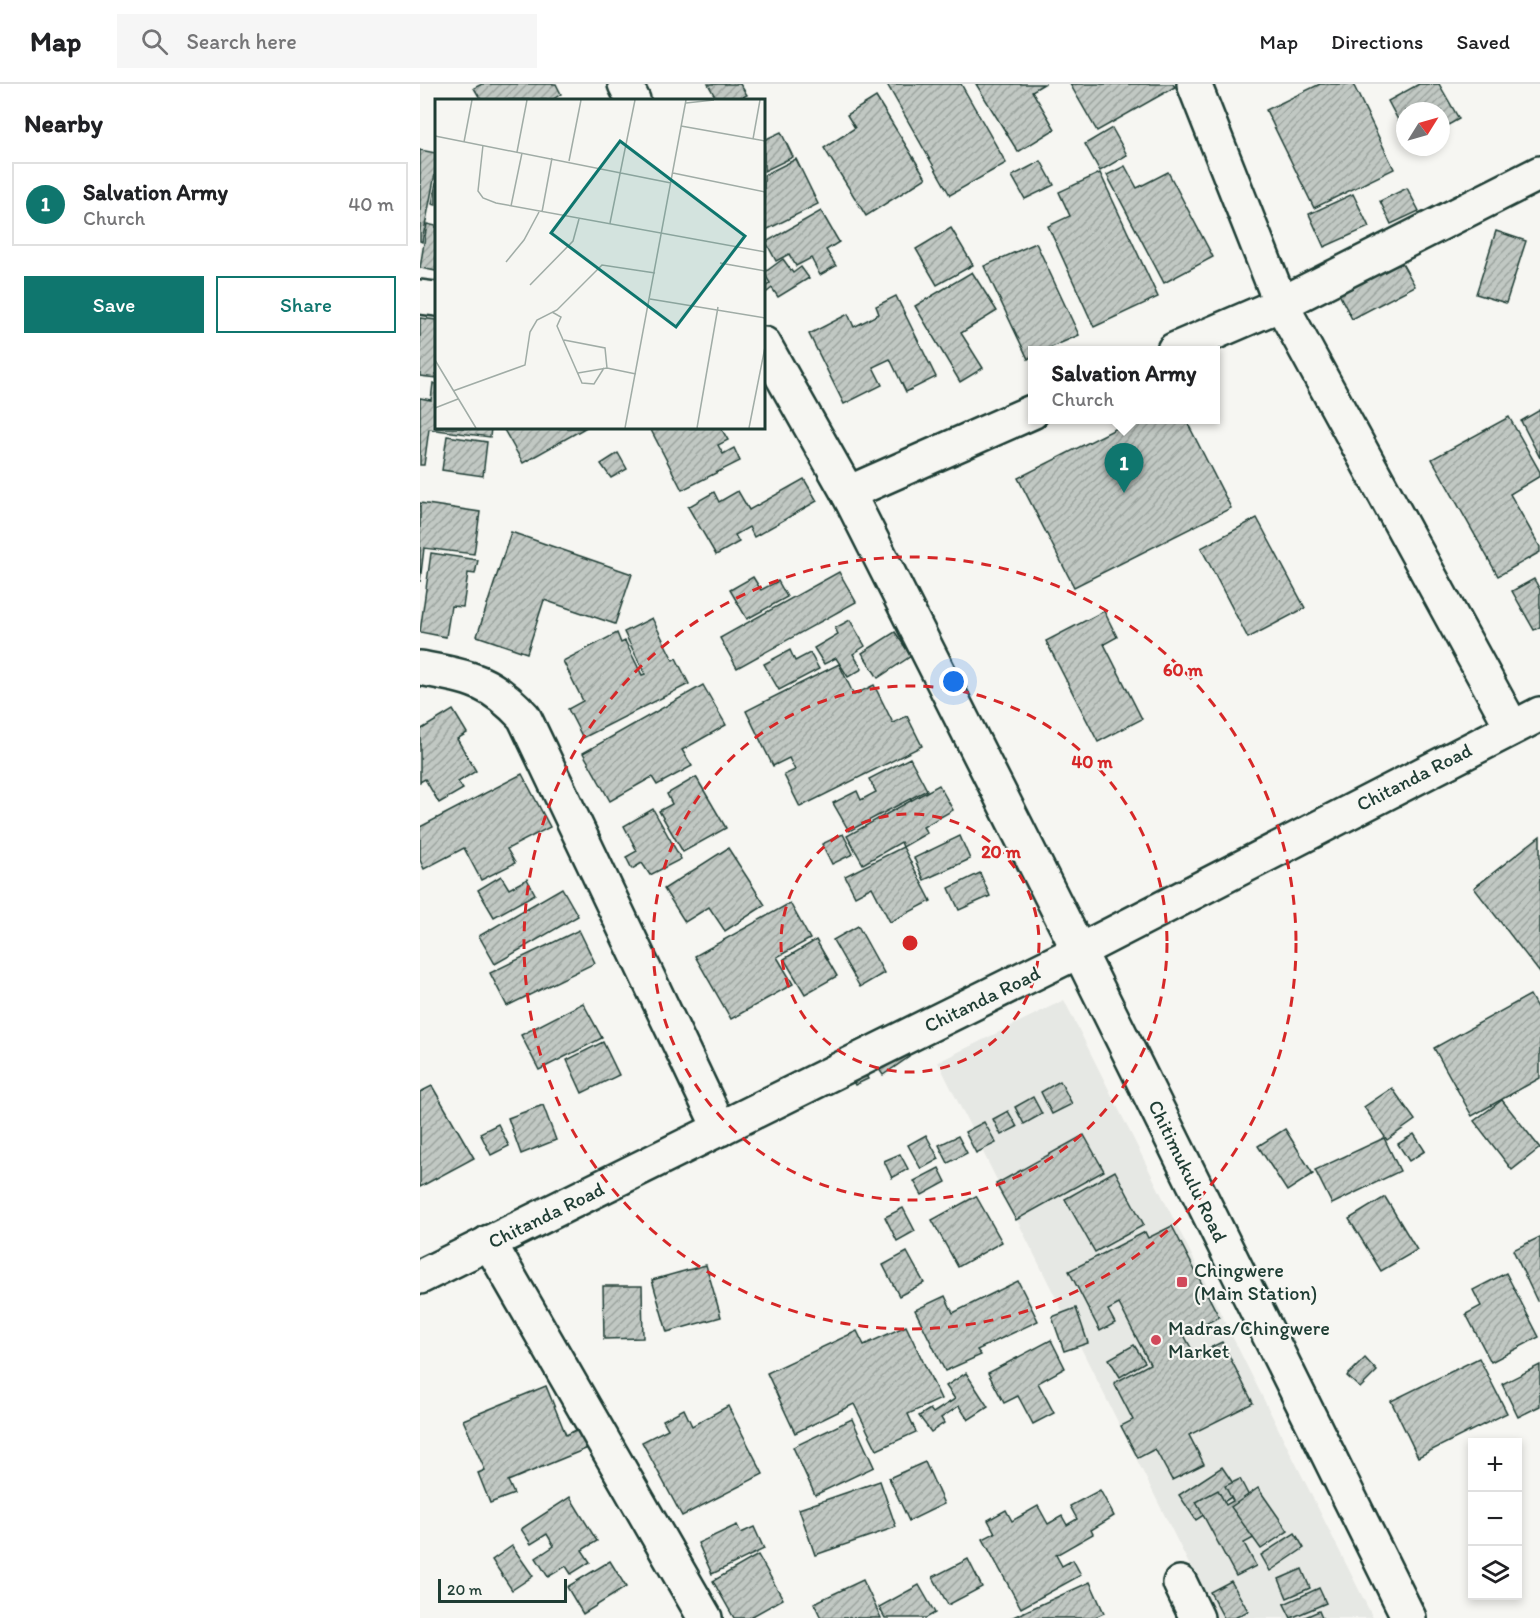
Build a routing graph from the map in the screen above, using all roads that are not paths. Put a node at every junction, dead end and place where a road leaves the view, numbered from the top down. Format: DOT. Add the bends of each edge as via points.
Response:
graph roads {
  1 [pos="625,84"];
  2 [pos="1194,84"];
  3 [pos="632,99"];
  4 [pos="1540,173"];
  5 [pos="420,297"];
  6 [pos="435,299"];
  7 [pos="1281,304"];
  8 [pos="765,346"];
  9 [pos="1184,346"];
  10 [pos="1028,414"];
  11 [pos="848,493"];
  12 [pos="420,668"];
  13 [pos="1526,720"];
  14 [pos="1079,951"];
  15 [pos="720,1130"];
  16 [pos="489,1242"];
  17 [pos="420,1277"];
  18 [pos="1180,1583"];
  19 [pos="705,1618"];
  20 [pos="1197,1618"];
  21 [pos="1409,1618"];
  1 -- 3 [label="street"];
  2 -- 7 [label="street"];
  4 -- 7 [label="street"];
  5 -- 6 [label="street"];
  7 -- 9 [label="street"];
  7 -- 13 [label="street"];
  8 -- 11 [label="street, Chitimukulu Road"];
  10 -- 11 [label="street"];
  11 -- 14 [label="street, Chitimukulu Road"];
  12 -- 15 [label="street" via="469,678 503,694 524,717"];
  13 -- 14 [label="street, Chitanda Road"];
  14 -- 15 [label="street, Chitanda Road"];
  14 -- 21 [label="street, Chitimukulu Road"];
  15 -- 16 [label="street, Chitanda Road"];
  16 -- 17 [label="street, Chitanda Road"];
  16 -- 19 [label="street"];
  18 -- 20 [label="street"];
}
